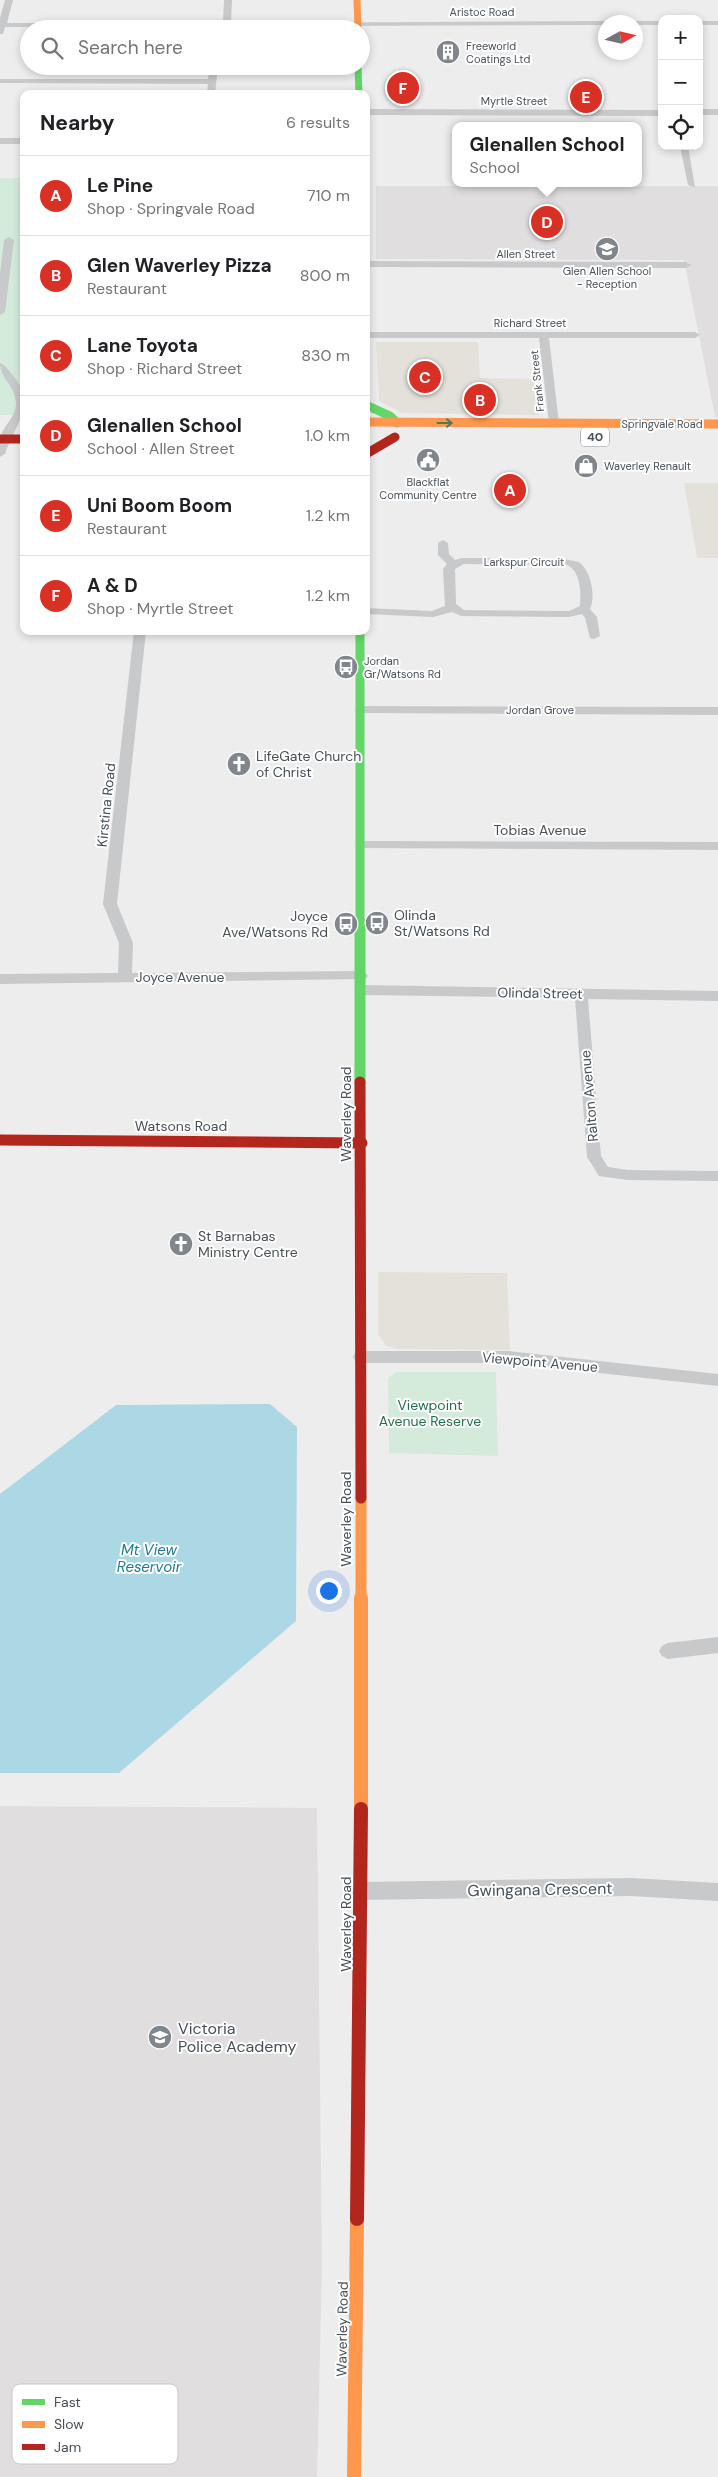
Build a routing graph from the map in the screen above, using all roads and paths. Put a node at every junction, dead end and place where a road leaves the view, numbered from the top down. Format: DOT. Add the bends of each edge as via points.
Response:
graph roads {
  1 [pos="9,0"];
  2 [pos="228,0"];
  3 [pos="357,0"];
  4 [pos="222,20"];
  5 [pos="358,20"];
  6 [pos="598,23"];
  7 [pos="643,23"];
  8 [pos="658,23"];
  9 [pos="703,23"];
  10 [pos="718,23"];
  11 [pos="370,26"];
  12 [pos="1,28"];
  13 [pos="20,28"];
  14 [pos="213,75"];
  15 [pos="358,75"];
  16 [pos="0,81"];
  17 [pos="212,82"];
  18 [pos="211,90"];
  19 [pos="358,90"];
  20 [pos="370,112"];
  21 [pos="514,112"];
  22 [pos="658,112"];
  23 [pos="703,112"];
  24 [pos="718,112"];
  25 [pos="515,122"];
  26 [pos="0,141"];
  27 [pos="20,141"];
  28 [pos="685,150"];
  29 [pos="692,185"];
  30 [pos="9,240"];
  31 [pos="370,264"];
  32 [pos="686,266"];
  33 [pos="2,289"];
  34 [pos="0,312"];
  35 [pos="370,335"];
  36 [pos="695,335"];
  37 [pos="544,336"];
  38 [pos="0,366"];
  39 [pos="370,407"];
  40 [pos="370,422"];
  41 [pos="397,422"];
  42 [pos="554,424"];
  43 [pos="649,424"];
  44 [pos="718,424"];
  45 [pos="0,426"];
  46 [pos="18,426"];
  47 [pos="656,436"];
  48 [pos="375,437"];
  49 [pos="2,439"];
  50 [pos="20,439"];
  51 [pos="370,452"];
  52 [pos="0,454"];
  53 [pos="443,543"];
  54 [pos="453,564"];
  55 [pos="452,608"];
  56 [pos="584,609"];
  57 [pos="370,611"];
  58 [pos="140,635"];
  59 [pos="360,635"];
  60 [pos="594,636"];
  61 [pos="361,710"];
  62 [pos="718,711"];
  63 [pos="361,845"];
  64 [pos="718,846"];
  65 [pos="361,976"];
  66 [pos="125,978"];
  67 [pos="0,979"];
  68 [pos="361,990"];
  69 [pos="581,994"];
  70 [pos="718,996"];
  71 [pos="0,1140"];
  72 [pos="362,1143"];
  73 [pos="718,1176"];
  74 [pos="361,1357"];
  75 [pos="718,1380"];
  76 [pos="718,1645"];
  77 [pos="668,1651"];
  78 [pos="361,1891"];
  79 [pos="718,1892"];
  80 [pos="355,2473"];
  1 -- 12 [label="street"];
  2 -- 4 [label="street"];
  3 -- 5 [label="main road"];
  6 -- 11 [label="street, Aristoc Road"];
  7 -- 8 [label="street"];
  9 -- 10 [label="street"];
  12 -- 13 [label="street, Aristoc Road"];
  14 -- 17 [label="street"];
  15 -- 19 [label="main road"];
  16 -- 17 [label="street"];
  17 -- 18 [label="street"];
  20 -- 21 [label="street, Myrtle Street"];
  21 -- 22 [label="street, Myrtle Street"];
  21 -- 25 [label="street"];
  23 -- 24 [label="street"];
  26 -- 27 [label="street"];
  28 -- 29 [label="street"];
  30 -- 33 [label="street"];
  31 -- 32 [label="street, Allen Street"];
  33 -- 34 [label="street"];
  35 -- 37 [label="street, Richard Street"];
  36 -- 37 [label="street, Richard Street"];
  37 -- 42 [label="street, Frank Street"];
  38 -- 46 [label="street" via="13,380 20,395"];
  39 -- 41 [label="main road"];
  40 -- 41 [label="main road, Springvale Road / 40"];
  41 -- 42 [label="main road, Springvale Road / 40, one-way"];
  42 -- 43 [label="main road, Springvale Road / 40"];
  43 -- 44 [label="main road, Springvale Road / 40"];
  43 -- 47 [label="main road"];
  45 -- 46 [label="main road"];
  46 -- 49 [label="street"];
  48 -- 51 [label="main road" via="400,437"];
  49 -- 50 [label="main road"];
  49 -- 52 [label="street"];
  53 -- 54 [label="street" via="444,555"];
  54 -- 55 [label="street" via="449,570"];
  54 -- 56 [label="street, Larkspur Circuit" via="465,561 573,563 584,574 587,601"];
  55 -- 56 [label="street" via="468,614 569,614"];
  55 -- 57 [label="street" via="433,614"];
  56 -- 60 [label="street, Larkspur Circuit" via="591,617"];
  58 -- 66 [label="street, Kirstina Road" via="110,904 126,944"];
  59 -- 61 [label="main road, Waverley Road"];
  61 -- 62 [label="street, Jordan Grove"];
  61 -- 63 [label="main road, Waverley Road"];
  63 -- 64 [label="street, Tobias Avenue"];
  63 -- 65 [label="main road, Waverley Road"];
  65 -- 66 [label="street, Joyce Avenue"];
  65 -- 68 [label="main road, Waverley Road"];
  66 -- 67 [label="street, Joyce Avenue"];
  68 -- 69 [label="street, Olinda Street"];
  68 -- 72 [label="main road, Waverley Road"];
  69 -- 70 [label="street, Olinda Street"];
  69 -- 73 [label="street, Ralton Avenue" via="594,1157 604,1172"];
  71 -- 72 [label="main road, Watsons Road"];
  72 -- 74 [label="main road, Waverley Road"];
  74 -- 75 [label="street, Viewpoint Avenue" via="507,1356"];
  74 -- 78 [label="main road, Waverley Road"];
  76 -- 77 [label="street"];
  78 -- 79 [label="street, Gwingana Crescent" via="631,1887"];
  78 -- 80 [label="main road, Waverley Road"];
}
